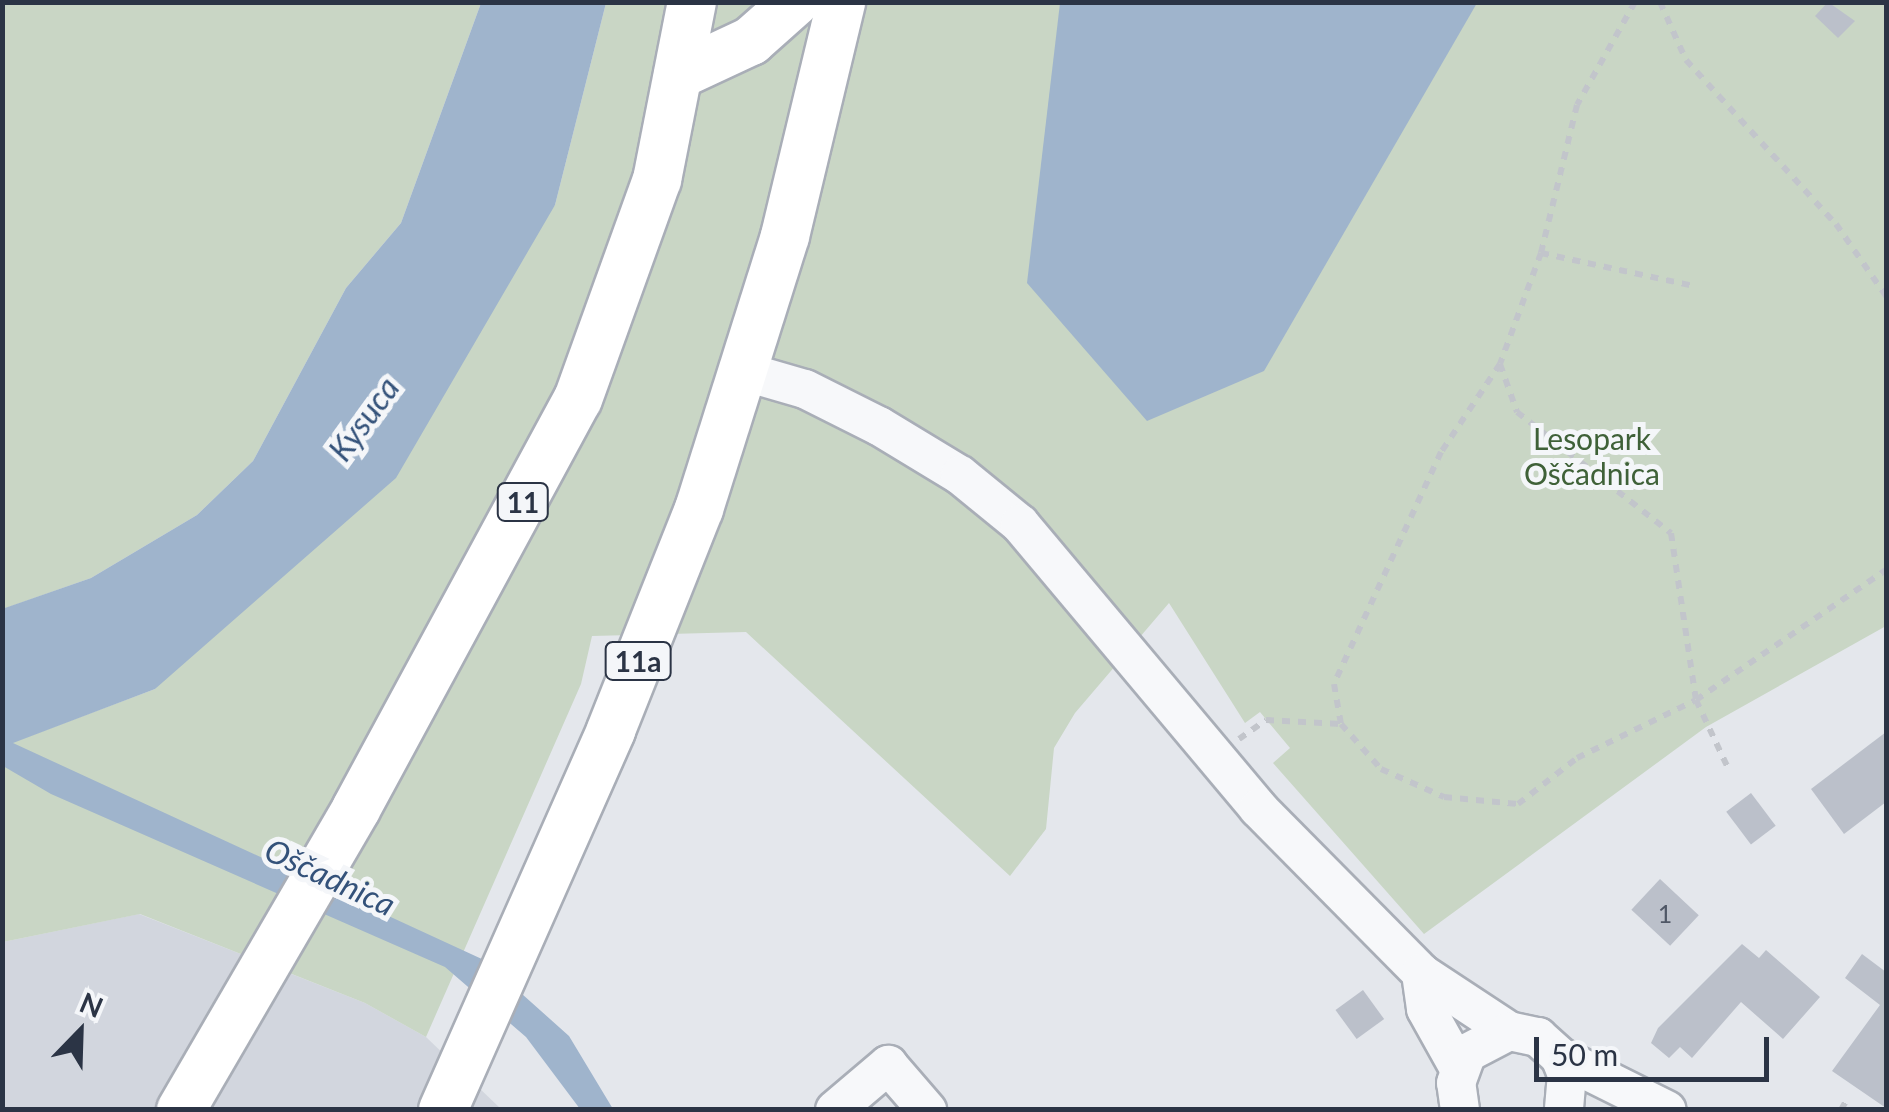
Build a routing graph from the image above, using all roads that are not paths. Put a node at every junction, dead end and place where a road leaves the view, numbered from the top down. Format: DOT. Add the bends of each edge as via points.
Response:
graph roads {
  1 [pos="692,2"];
  2 [pos="740,2"];
  3 [pos="841,2"];
  4 [pos="793,5"];
  5 [pos="678,75"];
  6 [pos="746,372"];
  7 [pos="1421,973"];
  8 [pos="1509,1031"];
  9 [pos="1560,1057"];
  10 [pos="1459,1068"];
  11 [pos="1664,1109"];
  12 [pos="181,1110"];
  13 [pos="443,1110"];
  14 [pos="836,1110"];
  15 [pos="927,1110"];
  16 [pos="1460,1110"];
  17 [pos="1564,1110"];
  1 -- 5 [label="main road, 11"];
  2 -- 4 [label="main road"];
  3 -- 6 [label="main road, 11a"];
  4 -- 5 [label="main road" via="750,41"];
  5 -- 12 [label="main road, 11" via="658,180 578,399 356,809"];
  6 -- 7 [label="street" via="804,388 880,426 960,475 1020,524 1258,808"];
  6 -- 13 [label="main road, 11a" via="700,508"];
  7 -- 8 [label="street"];
  7 -- 10 [label="street" via="1426,1009"];
  8 -- 9 [label="street" via="1538,1037"];
  8 -- 10 [label="street" via="1478,1042"];
  9 -- 11 [label="street"];
  9 -- 17 [label="street" via="1567,1074"];
  10 -- 16 [label="street"];
  14 -- 15 [label="street" via="888,1065"];
}
